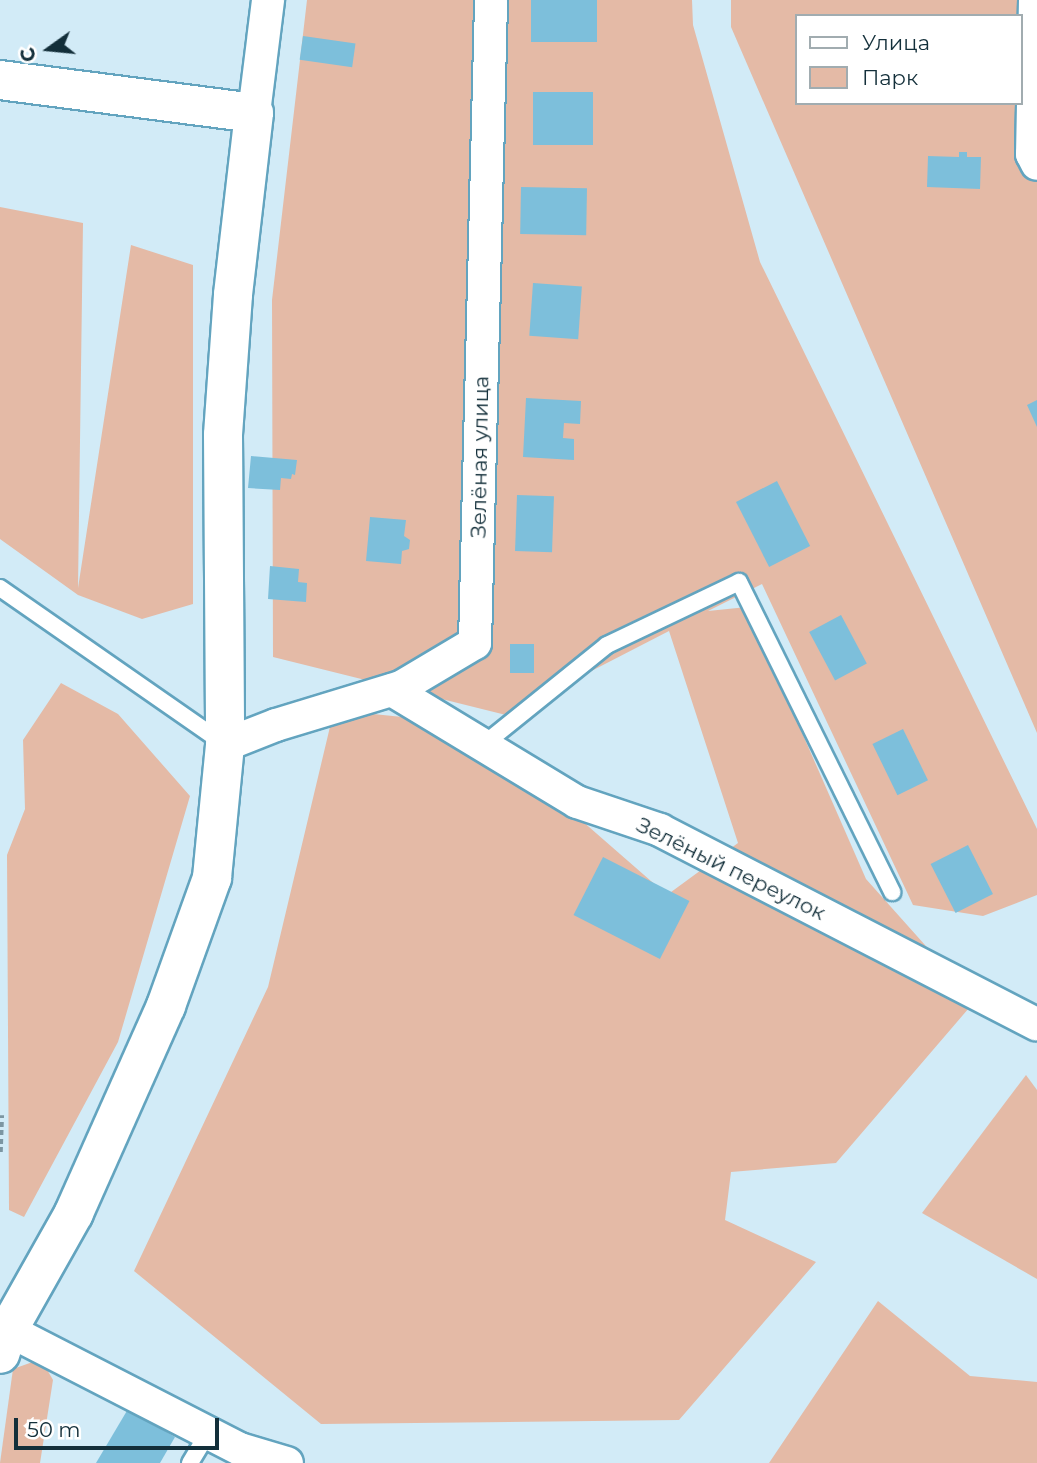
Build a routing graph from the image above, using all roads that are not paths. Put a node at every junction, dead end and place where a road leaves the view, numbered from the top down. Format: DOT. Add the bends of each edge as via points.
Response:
graph roads {
  1 [pos="268,0"];
  2 [pos="491,0"];
  3 [pos="1035,0"];
  4 [pos="0,80"];
  5 [pos="254,113"];
  6 [pos="1037,164"];
  7 [pos="0,588"];
  8 [pos="392,690"];
  9 [pos="483,744"];
  10 [pos="226,745"];
  11 [pos="892,892"];
  12 [pos="1037,1026"];
  13 [pos="4,1342"];
  14 [pos="209,1431"];
  15 [pos="190,1463"];
  16 [pos="287,1463"];
  1 -- 5 [label="street"];
  2 -- 8 [label="street, Зелёная улица" via="475,642"];
  3 -- 6 [label="street" via="1032,153"];
  4 -- 5 [label="main road"];
  5 -- 10 [label="main road" via="223,435"];
  7 -- 10 [label="lane"];
  8 -- 9 [label="street, Зелёный переулок"];
  8 -- 10 [label="street, Зелёная улица" via="276,724"];
  9 -- 11 [label="lane" via="607,645 739,582"];
  9 -- 12 [label="street, Зелёный переулок" via="577,802 660,830"];
  10 -- 13 [label="main road" via="212,878 166,1006 74,1213"];
  13 -- 14 [label="street"];
  14 -- 15 [label="lane"];
  14 -- 16 [label="street" via="240,1449"];
}
